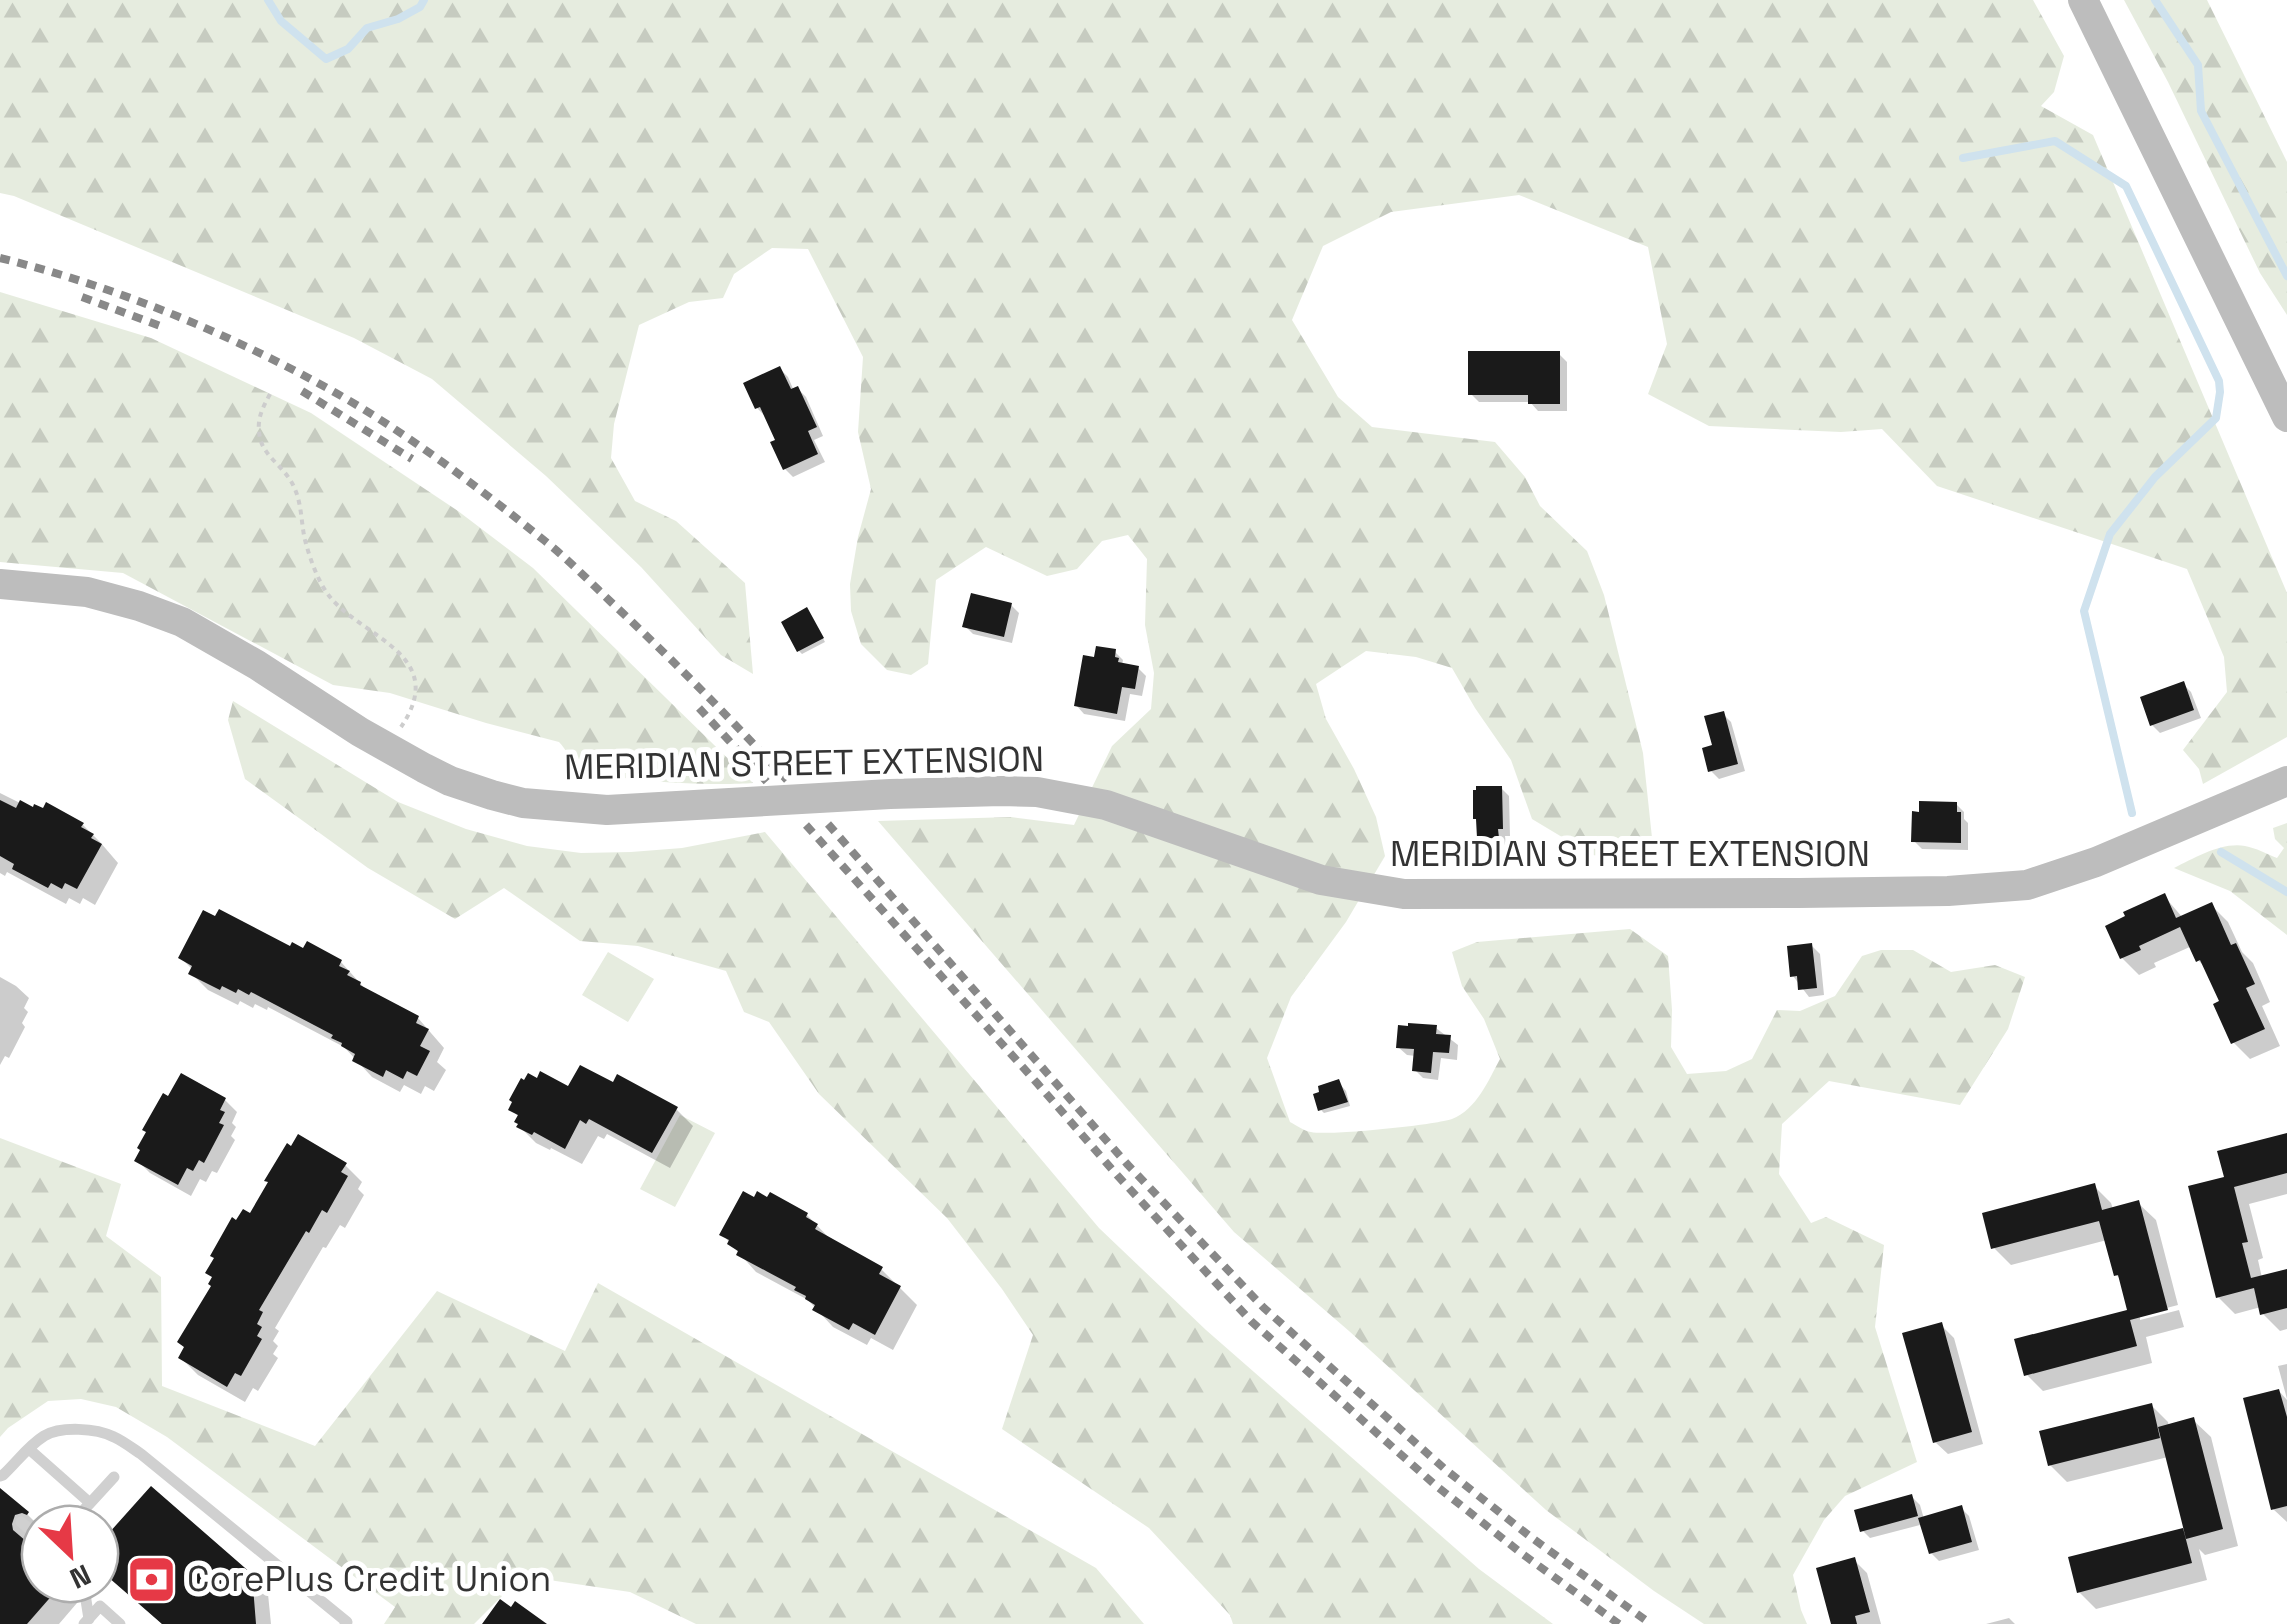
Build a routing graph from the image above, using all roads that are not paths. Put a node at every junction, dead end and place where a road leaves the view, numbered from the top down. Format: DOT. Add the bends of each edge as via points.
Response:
graph roads {
  1 [pos="2083,0"];
  2 [pos="2287,417"];
  3 [pos="0,584"];
  4 [pos="2287,781"];
  5 [pos="29,1450"];
  6 [pos="0,1476"];
  7 [pos="114,1477"];
  8 [pos="90,1503"];
  9 [pos="86,1621"];
  10 [pos="120,1624"];
  11 [pos="345,1624"];
  1 -- 2 [label="street"];
  3 -- 4 [label="street, MERIDIAN STREET EXTENSION" via="87,592 182,622 450,781 523,803 607,810 1017,791 1084,800 1320,880 1391,893 1799,894 2027,884"];
  5 -- 6 [label="lane"];
  5 -- 8 [label="lane"];
  5 -- 11 [label="lane" via="64,1430 110,1435"];
  7 -- 8 [label="lane"];
  9 -- 10 [label="lane" via="100,1606"];
}
